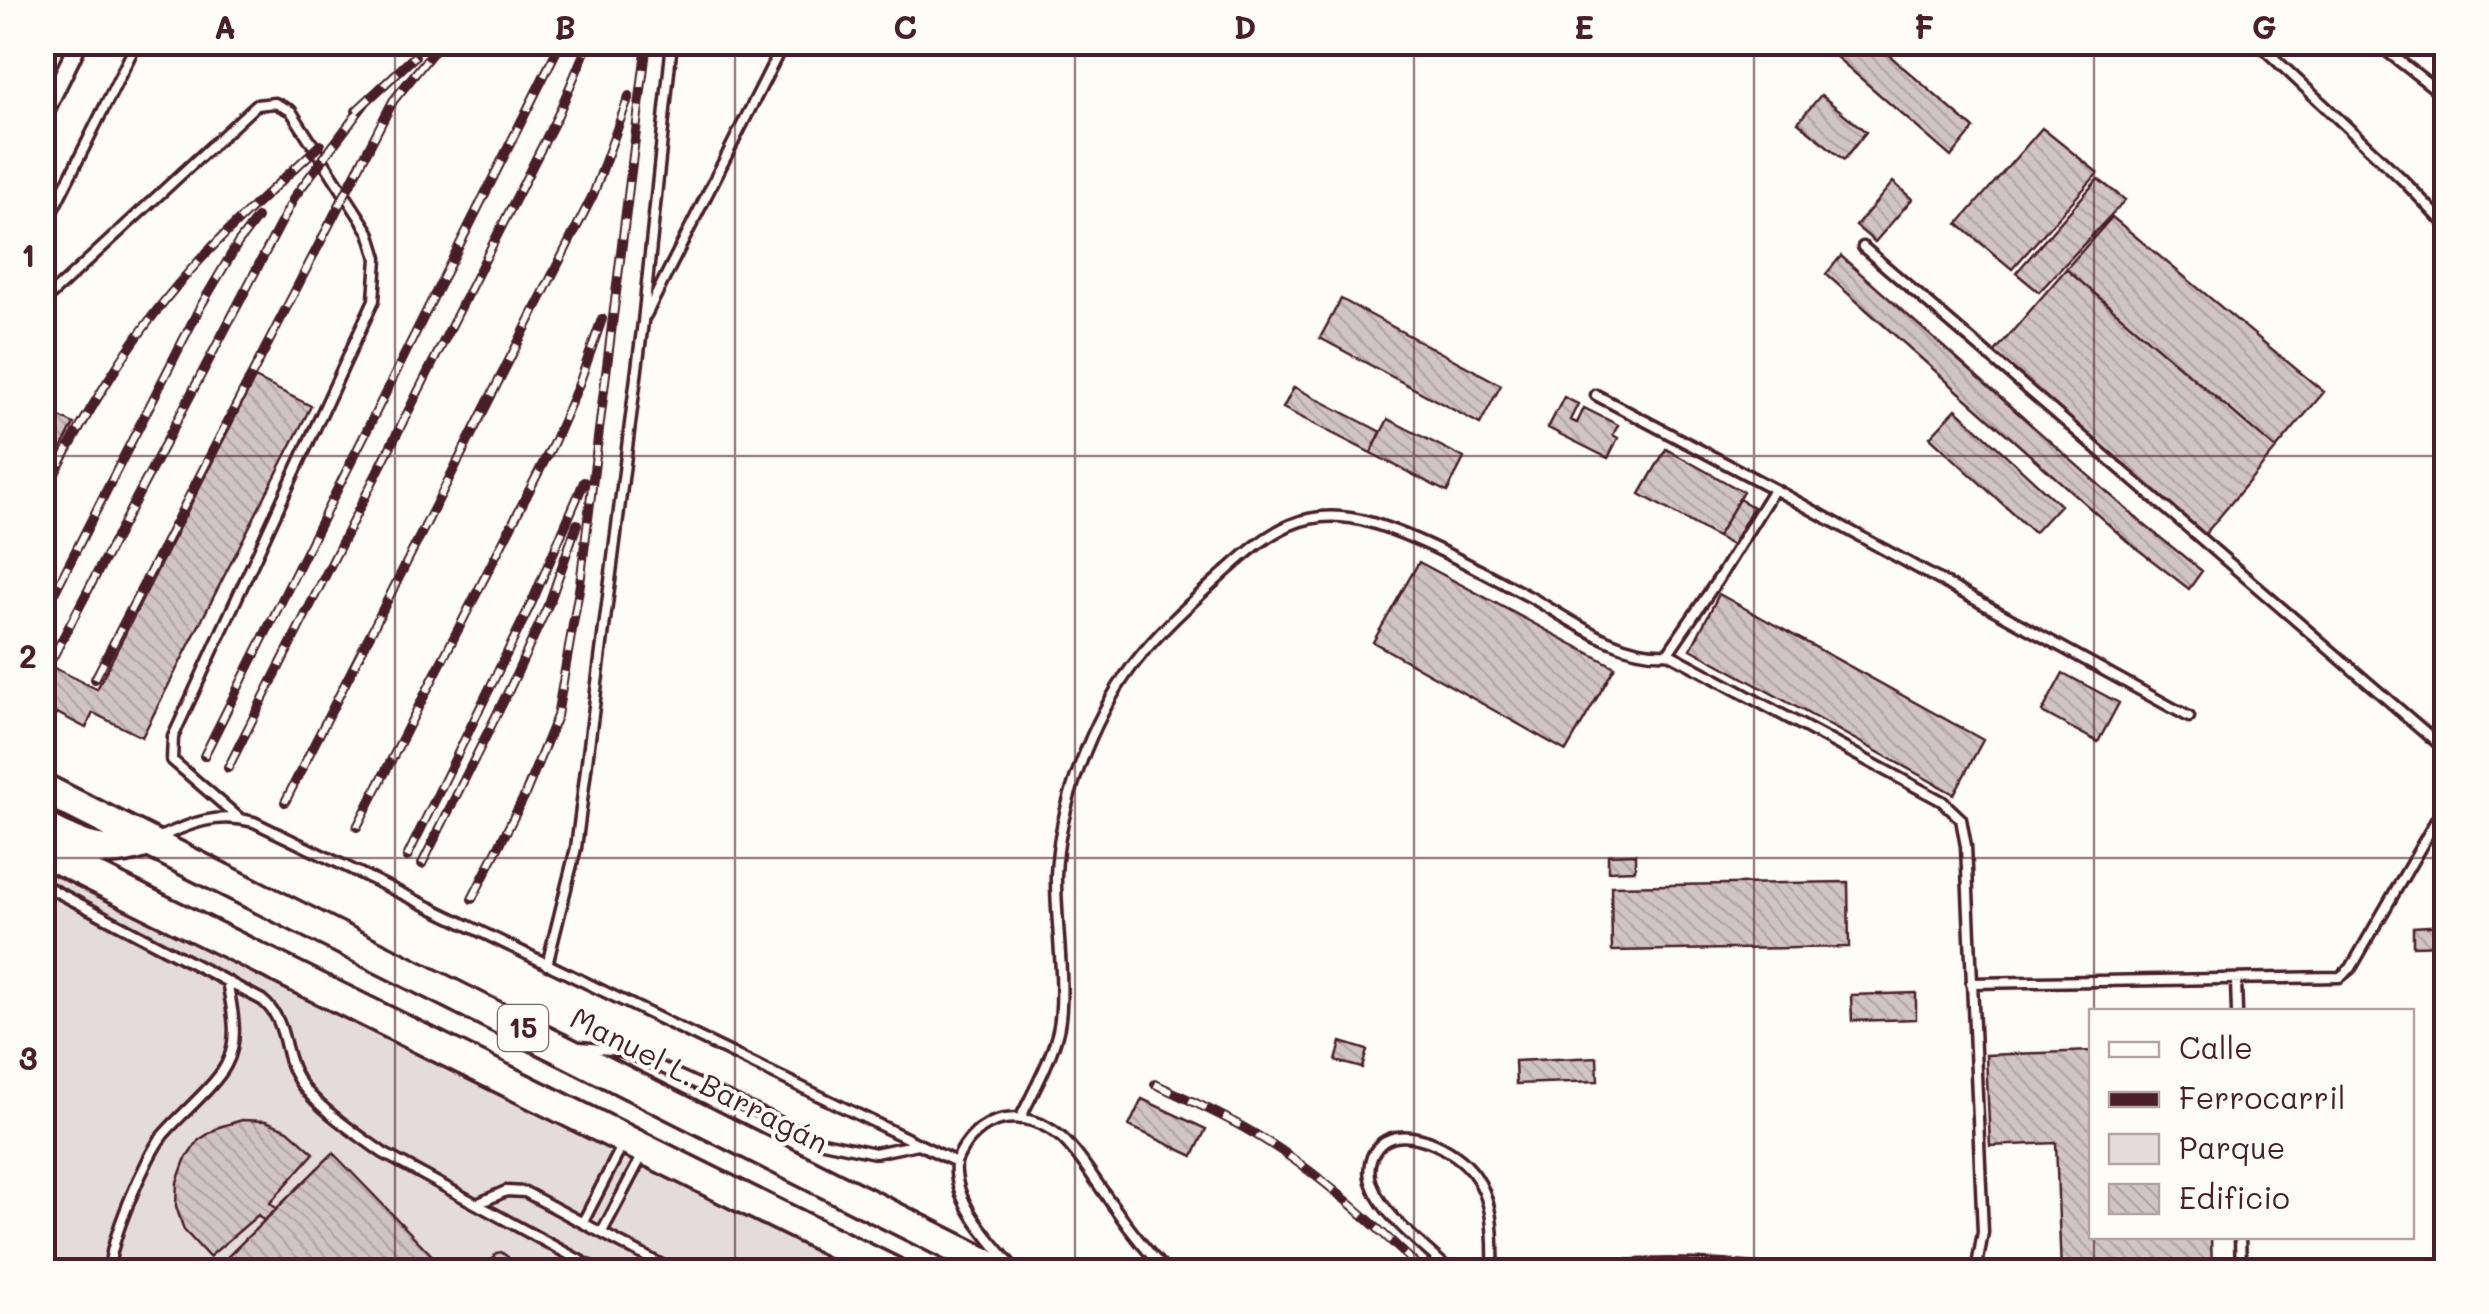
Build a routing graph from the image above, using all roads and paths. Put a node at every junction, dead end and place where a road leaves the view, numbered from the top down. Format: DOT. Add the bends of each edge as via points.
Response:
graph roads {
  1 [pos="79,42"];
  2 [pos="137,42"];
  3 [pos="672,42"];
  4 [pos="784,42"];
  5 [pos="2257,42"];
  6 [pos="2375,42"];
  7 [pos="2446,97"];
  8 [pos="42,118"];
  9 [pos="2446,226"];
  10 [pos="42,232"];
  11 [pos="1863,247"];
  12 [pos="42,304"];
  13 [pos="643,322"];
  14 [pos="1596,395"];
  15 [pos="1774,489"];
  16 [pos="1668,653"];
  17 [pos="2189,717"];
  18 [pos="2446,750"];
  19 [pos="42,788"];
  20 [pos="2446,803"];
  21 [pos="239,818"];
  22 [pos="42,826"];
  23 [pos="148,842"];
  24 [pos="42,851"];
  25 [pos="42,884"];
  26 [pos="547,965"];
  27 [pos="2236,980"];
  28 [pos="227,981"];
  29 [pos="1971,983"];
  30 [pos="2236,1009"];
  31 [pos="561,1047"];
  32 [pos="1020,1118"];
  33 [pos="636,1142"];
  34 [pos="918,1144"];
  35 [pos="956,1162"];
  36 [pos="477,1204"];
  37 [pos="583,1222"];
  38 [pos="602,1232"];
  39 [pos="2240,1239"];
  40 [pos="583,1267"];
  41 [pos="110,1272"];
  42 [pos="601,1272"];
  43 [pos="675,1272"];
  44 [pos="893,1272"];
  45 [pos="1003,1272"];
  46 [pos="1017,1272"];
  47 [pos="1168,1272"];
  48 [pos="1451,1272"];
  49 [pos="1493,1272"];
  50 [pos="1559,1272"];
  51 [pos="1780,1272"];
  52 [pos="1976,1272"];
  53 [pos="2240,1272"];
  1 -- 8 [label="street"];
  2 -- 10 [label="lane"];
  3 -- 13 [label="lane"];
  4 -- 13 [label="lane"];
  5 -- 9 [label="lane"];
  6 -- 7 [label="lane"];
  11 -- 18 [label="lane"];
  12 -- 21 [label="lane" via="256,105 291,110 369,232 378,258 374,300 172,737 172,760"];
  13 -- 26 [label="lane" via="576,848"];
  14 -- 15 [label="lane"];
  15 -- 16 [label="lane"];
  15 -- 17 [label="lane"];
  16 -- 29 [label="lane" via="1954,809 1966,846"];
  16 -- 32 [label="lane" via="1617,644 1377,524 1324,515 1272,533 1171,620 1132,666 1089,746 1061,830 1058,1032"];
  19 -- 23 [label="highway, Manuel L. Barragán / 15"];
  20 -- 27 [label="lane" via="2346,974"];
  21 -- 23 [label="lane" via="205,818"];
  21 -- 26 [label="lane"];
  22 -- 23 [label="highway" via="100,852"];
  23 -- 31 [label="highway, Manuel L. Barragán / 15"];
  24 -- 33 [label="highway, 15"];
  25 -- 28 [label="lane"];
  26 -- 34 [label="lane"];
  27 -- 29 [label="lane"];
  27 -- 30 [label="lane"];
  28 -- 36 [label="lane" via="272,1008 297,1077 337,1117 383,1153"];
  28 -- 41 [label="lane" via="235,1030 227,1064 159,1140 122,1223"];
  29 -- 52 [label="lane" via="1982,1232"];
  31 -- 34 [label="lane" via="643,1059 850,1150"];
  31 -- 45 [label="highway, Manuel L. Barragán / 15"];
  32 -- 35 [label="lane" via="984,1124"];
  32 -- 47 [label="lane" via="1046,1127 1071,1147"];
  33 -- 37 [label="lane"];
  33 -- 38 [label="lane"];
  33 -- 44 [label="highway, 15"];
  34 -- 35 [label="lane"];
  35 -- 46 [label="lane" via="958,1188 972,1214"];
  36 -- 37 [label="lane" via="514,1190"];
  36 -- 40 [label="lane"];
  37 -- 38 [label="lane"];
  38 -- 43 [label="lane"];
  39 -- 53 [label="lane"];
  40 -- 42 [label="lane"];
  48 -- 49 [label="lane" via="1373,1188 1372,1159 1387,1140 1433,1143 1472,1170 1491,1215"];
  50 -- 51 [label="lane" via="1639,1265"];
}
